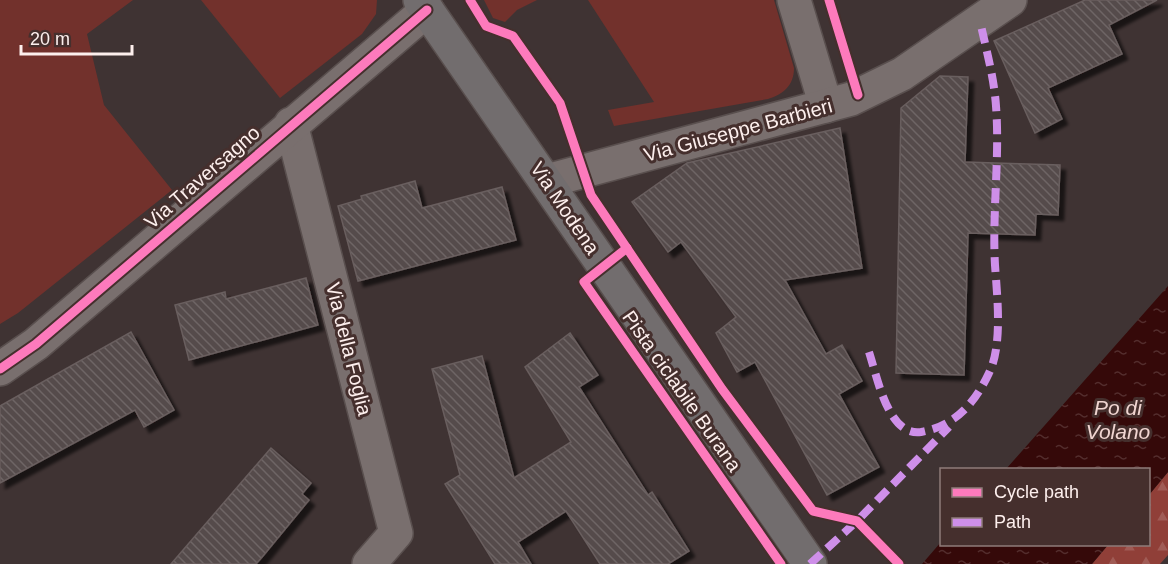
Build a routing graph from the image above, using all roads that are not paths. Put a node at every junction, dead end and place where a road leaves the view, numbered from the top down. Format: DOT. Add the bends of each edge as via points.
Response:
graph roads {
  1 [pos="794,0"];
  2 [pos="1010,0"];
  3 [pos="423,5"];
  4 [pos="826,106"];
  5 [pos="291,124"];
  6 [pos="547,181"];
  7 [pos="0,369"];
  8 [pos="369,564"];
  9 [pos="810,564"];
  1 -- 4 [label="street"];
  2 -- 4 [label="street, Via Giuseppe Barbieri" via="894,79"];
  3 -- 5 [label="street, Via Traversagno"];
  3 -- 6 [label="main road, Via Modena"];
  4 -- 6 [label="street, Via Giuseppe Barbieri"];
  5 -- 7 [label="street, Via Traversagno" via="36,344"];
  5 -- 8 [label="street, Via della Foglia" via="396,533"];
  6 -- 9 [label="main road, Via Modena"];
}
